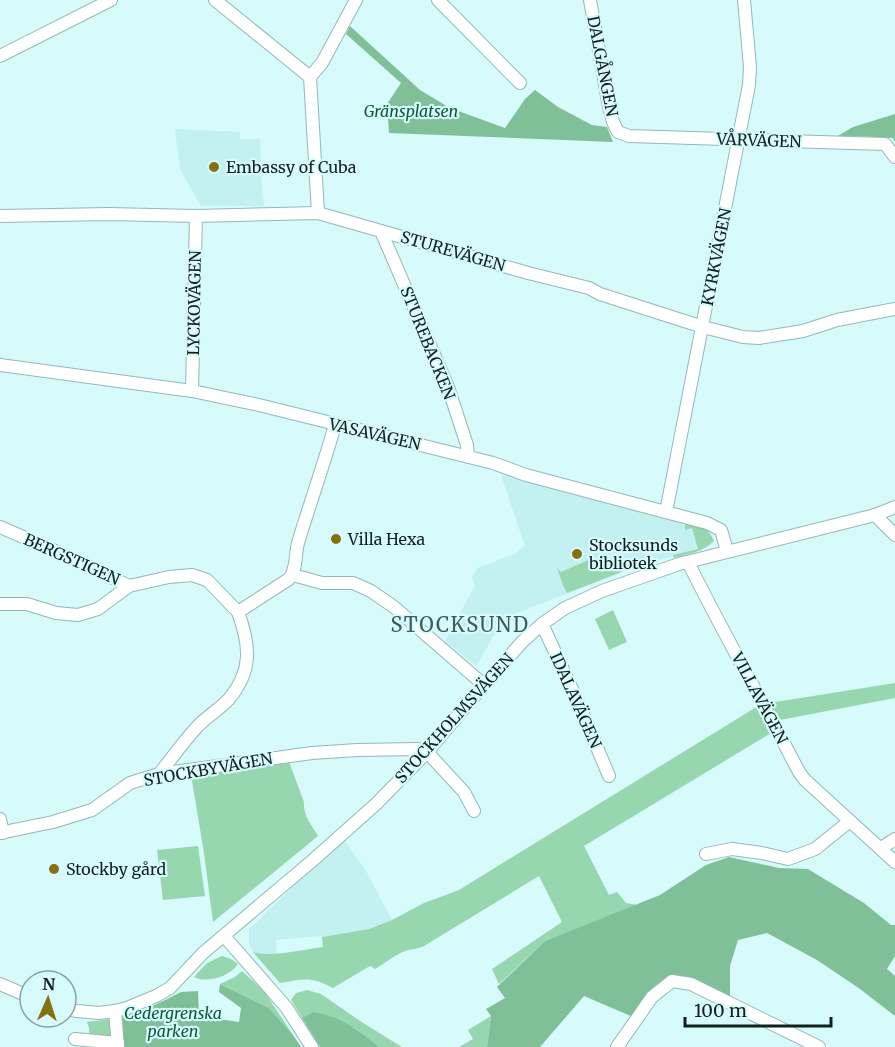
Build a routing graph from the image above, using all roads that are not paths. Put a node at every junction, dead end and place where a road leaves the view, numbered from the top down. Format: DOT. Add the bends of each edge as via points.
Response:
graph roads {
  1 [pos="111,0"];
  2 [pos="215,0"];
  3 [pos="356,0"];
  4 [pos="438,0"];
  5 [pos="590,0"];
  6 [pos="744,0"];
  7 [pos="0,56"];
  8 [pos="310,77"];
  9 [pos="520,83"];
  10 [pos="618,132"];
  11 [pos="739,140"];
  12 [pos="895,157"];
  13 [pos="318,213"];
  14 [pos="0,216"];
  15 [pos="196,216"];
  16 [pos="381,231"];
  17 [pos="895,309"];
  18 [pos="702,327"];
  19 [pos="0,365"];
  20 [pos="192,391"];
  21 [pos="335,424"];
  22 [pos="468,457"];
  23 [pos="895,507"];
  24 [pos="666,512"];
  25 [pos="875,515"];
  26 [pos="0,527"];
  27 [pos="895,535"];
  28 [pos="727,551"];
  29 [pos="688,562"];
  30 [pos="293,575"];
  31 [pos="129,586"];
  32 [pos="0,604"];
  33 [pos="238,612"];
  34 [pos="542,624"];
  35 [pos="483,685"];
  36 [pos="427,752"];
  37 [pos="159,774"];
  38 [pos="609,776"];
  39 [pos="474,811"];
  40 [pos="0,819"];
  41 [pos="850,821"];
  42 [pos="2,833"];
  43 [pos="895,839"];
  44 [pos="880,848"];
  45 [pos="706,854"];
  46 [pos="895,862"];
  47 [pos="224,936"];
  48 [pos="0,984"];
  49 [pos="18,992"];
  50 [pos="78,1011"];
  51 [pos="115,1011"];
  52 [pos="75,1039"];
  53 [pos="118,1045"];
  54 [pos="312,1047"];
  55 [pos="617,1047"];
  56 [pos="819,1047"];
  1 -- 7 [label="street"];
  2 -- 8 [label="street"];
  3 -- 8 [label="street" via="322,63"];
  4 -- 9 [label="street"];
  5 -- 10 [label="street, DALGÅNGEN" via="609,107"];
  6 -- 11 [label="street, KYRKVÄGEN" via="750,67"];
  8 -- 13 [label="street"];
  10 -- 11 [label="street, VÅRVÄGEN" via="629,136"];
  11 -- 12 [label="street, VÅRVÄGEN" via="885,144"];
  11 -- 18 [label="street, KYRKVÄGEN"];
  13 -- 15 [label="street, STUREVÄGEN"];
  13 -- 16 [label="street, STUREVÄGEN"];
  14 -- 15 [label="street, STUREVÄGEN"];
  15 -- 20 [label="street, LYCKOVÄGEN"];
  16 -- 18 [label="street, STUREVÄGEN" via="589,288"];
  16 -- 22 [label="street, STUREBACKEN" via="448,387"];
  17 -- 18 [label="street, STUREVÄGEN" via="759,338"];
  18 -- 24 [label="street, KYRKVÄGEN"];
  19 -- 20 [label="street, VASAVÄGEN"];
  20 -- 21 [label="street, VASAVÄGEN"];
  21 -- 22 [label="street, VASAVÄGEN"];
  21 -- 30 [label="street" via="298,545"];
  22 -- 24 [label="street, VASAVÄGEN"];
  23 -- 25 [label="street, STOCKHOLMSVÄGEN"];
  24 -- 28 [label="street, VASAVÄGEN" via="721,530"];
  25 -- 27 [label="street"];
  25 -- 28 [label="street, STOCKHOLMSVÄGEN"];
  26 -- 31 [label="street, BERGSTIGEN"];
  28 -- 29 [label="street, STOCKHOLMSVÄGEN"];
  29 -- 34 [label="street, STOCKHOLMSVÄGEN" via="602,591"];
  29 -- 41 [label="street, VILLAVÄGEN" via="799,772"];
  30 -- 33 [label="street"];
  30 -- 35 [label="street" via="322,583 353,583 371,591"];
  31 -- 32 [label="street" via="98,609 78,615 27,604"];
  31 -- 33 [label="street, BERGSTIGEN" via="192,575 207,580"];
  33 -- 37 [label="street" via="248,659 245,674 229,699 198,726"];
  34 -- 35 [label="street, STOCKHOLMSVÄGEN"];
  34 -- 38 [label="street, IDALAVÄGEN"];
  35 -- 36 [label="street, STOCKHOLMSVÄGEN"];
  36 -- 37 [label="street, STOCKBYVÄGEN" via="418,749 312,753"];
  36 -- 39 [label="street" via="464,792"];
  36 -- 47 [label="street, STOCKHOLMSVÄGEN" via="376,804"];
  37 -- 42 [label="street, STOCKBYVÄGEN" via="130,783 92,810"];
  40 -- 42 [label="street"];
  41 -- 44 [label="street, VILLAVÄGEN"];
  41 -- 45 [label="street" via="815,849 789,859 732,849"];
  43 -- 44 [label="street"];
  44 -- 46 [label="street, VILLAVÄGEN"];
  47 -- 51 [label="street, STOCKHOLMSVÄGEN" via="170,988"];
  47 -- 54 [label="street" via="286,1007"];
  48 -- 49 [label="street"];
  50 -- 51 [label="street, STOCKHOLMSVÄGEN"];
  51 -- 53 [label="street"];
  52 -- 53 [label="street"];
  55 -- 56 [label="street" via="652,997 672,981 691,984"];
}
